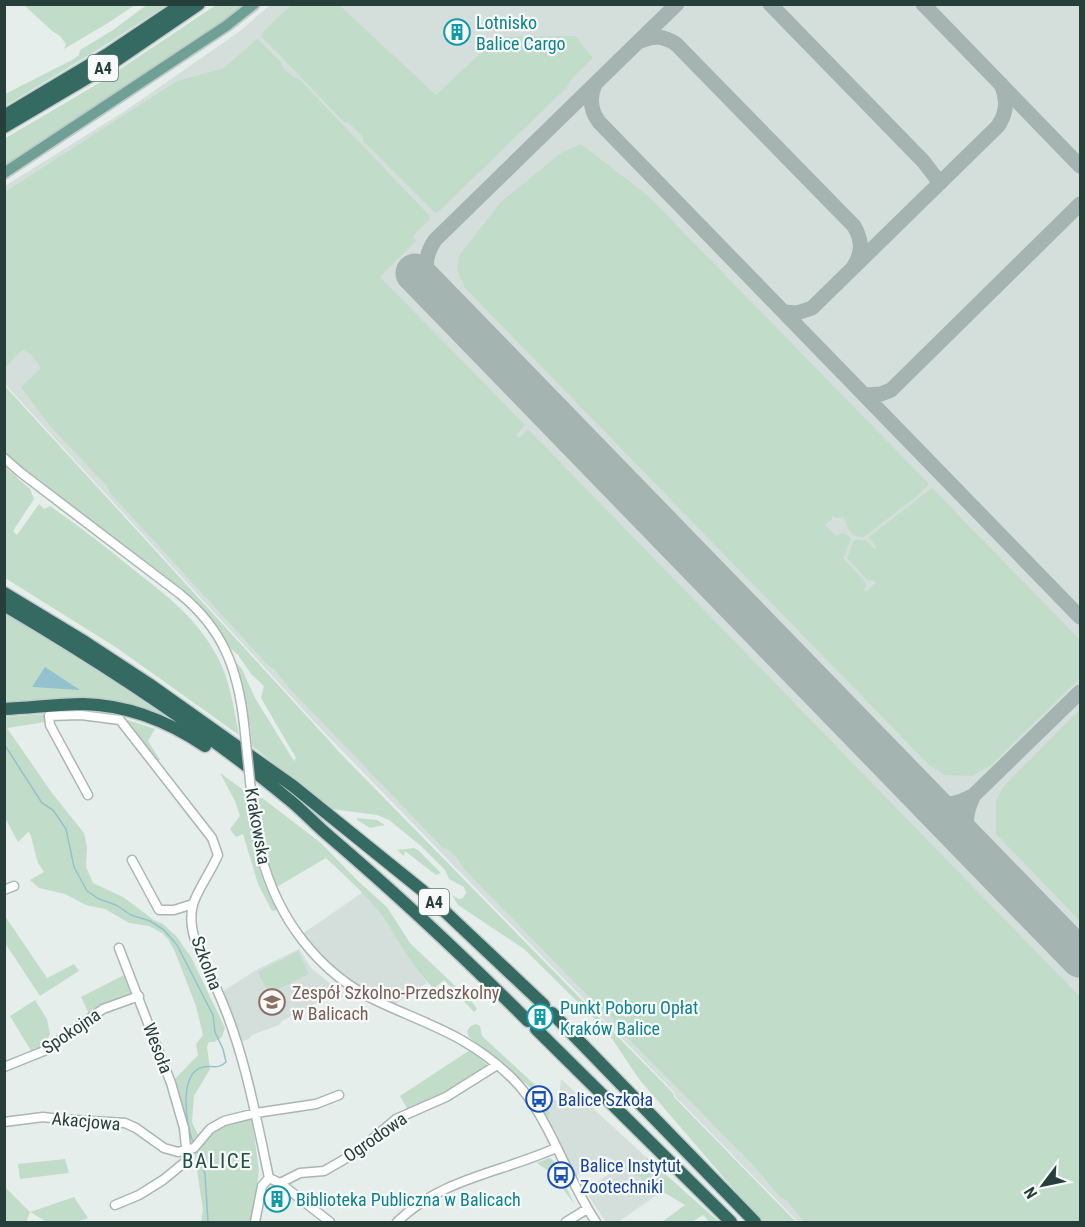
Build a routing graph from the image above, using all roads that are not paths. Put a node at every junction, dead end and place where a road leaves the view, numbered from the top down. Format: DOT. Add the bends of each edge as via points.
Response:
graph roads {
  1 [pos="182,4"];
  2 [pos="199,4"];
  3 [pos="254,4"];
  4 [pos="4,116"];
  5 [pos="4,127"];
  6 [pos="4,173"];
  7 [pos="4,458"];
  8 [pos="4,593"];
  9 [pos="4,605"];
  10 [pos="4,709"];
  11 [pos="88,795"];
  12 [pos="327,835"];
  13 [pos="132,860"];
  14 [pos="14,886"];
  15 [pos="4,890"];
  16 [pos="193,904"];
  17 [pos="119,948"];
  18 [pos="139,996"];
  19 [pos="497,1065"];
  20 [pos="4,1067"];
  21 [pos="339,1095"];
  22 [pos="256,1113"];
  23 [pos="4,1122"];
  24 [pos="556,1149"];
  25 [pos="186,1151"];
  26 [pos="269,1178"];
  27 [pos="280,1183"];
  28 [pos="115,1205"];
  29 [pos="587,1209"];
  30 [pos="255,1222"];
  31 [pos="330,1222"];
  32 [pos="398,1222"];
  33 [pos="566,1222"];
  34 [pos="596,1222"];
  35 [pos="731,1222"];
  36 [pos="754,1222"];
  1 -- 4 [label="highway, A4"];
  2 -- 5 [label="highway, A4" via="114,62"];
  3 -- 6 [label="main road"];
  7 -- 19 [label="street, Krakowska, bridge" via="180,594 202,614 225,647 241,694 258,845 269,881 291,924 314,954 331,972 360,992 458,1036"];
  8 -- 36 [label="highway, A4" via="149,684 293,786 429,897 548,1009"];
  9 -- 12 [label="highway, A4" via="156,702 264,780"];
  10 -- 12 [label="highway, A4" via="99,705 146,715 209,748"];
  11 -- 16 [label="street" via="50,725 49,716 120,720 212,838 218,855"];
  12 -- 35 [label="highway, A4" via="411,907"];
  13 -- 16 [label="street" via="159,910"];
  14 -- 15 [label="street"];
  16 -- 22 [label="street, Szkolna" via="198,950 225,1010"];
  17 -- 18 [label="street, Wesoła"];
  18 -- 20 [label="street, Spokojna" via="103,1009 44,1051"];
  18 -- 25 [label="street, Wesoła" via="171,1083 184,1128"];
  19 -- 24 [label="street, Krakowska" via="527,1095"];
  19 -- 27 [label="street, Ogrodowa" via="446,1097 396,1119 357,1152 324,1170 300,1173"];
  21 -- 22 [label="street" via="316,1104"];
  22 -- 25 [label="street" via="218,1123 194,1148"];
  22 -- 26 [label="street, Szkolna"];
  23 -- 25 [label="street, Akacjowa" via="43,1117 125,1123 171,1151"];
  24 -- 29 [label="street, Krakowska"];
  24 -- 32 [label="street" via="440,1190"];
  25 -- 28 [label="street" via="186,1162 173,1172"];
  26 -- 27 [label="street"];
  26 -- 30 [label="street" via="262,1186"];
  27 -- 31 [label="street"];
  29 -- 33 [label="street"];
  29 -- 34 [label="street, Krakowska"];
}
